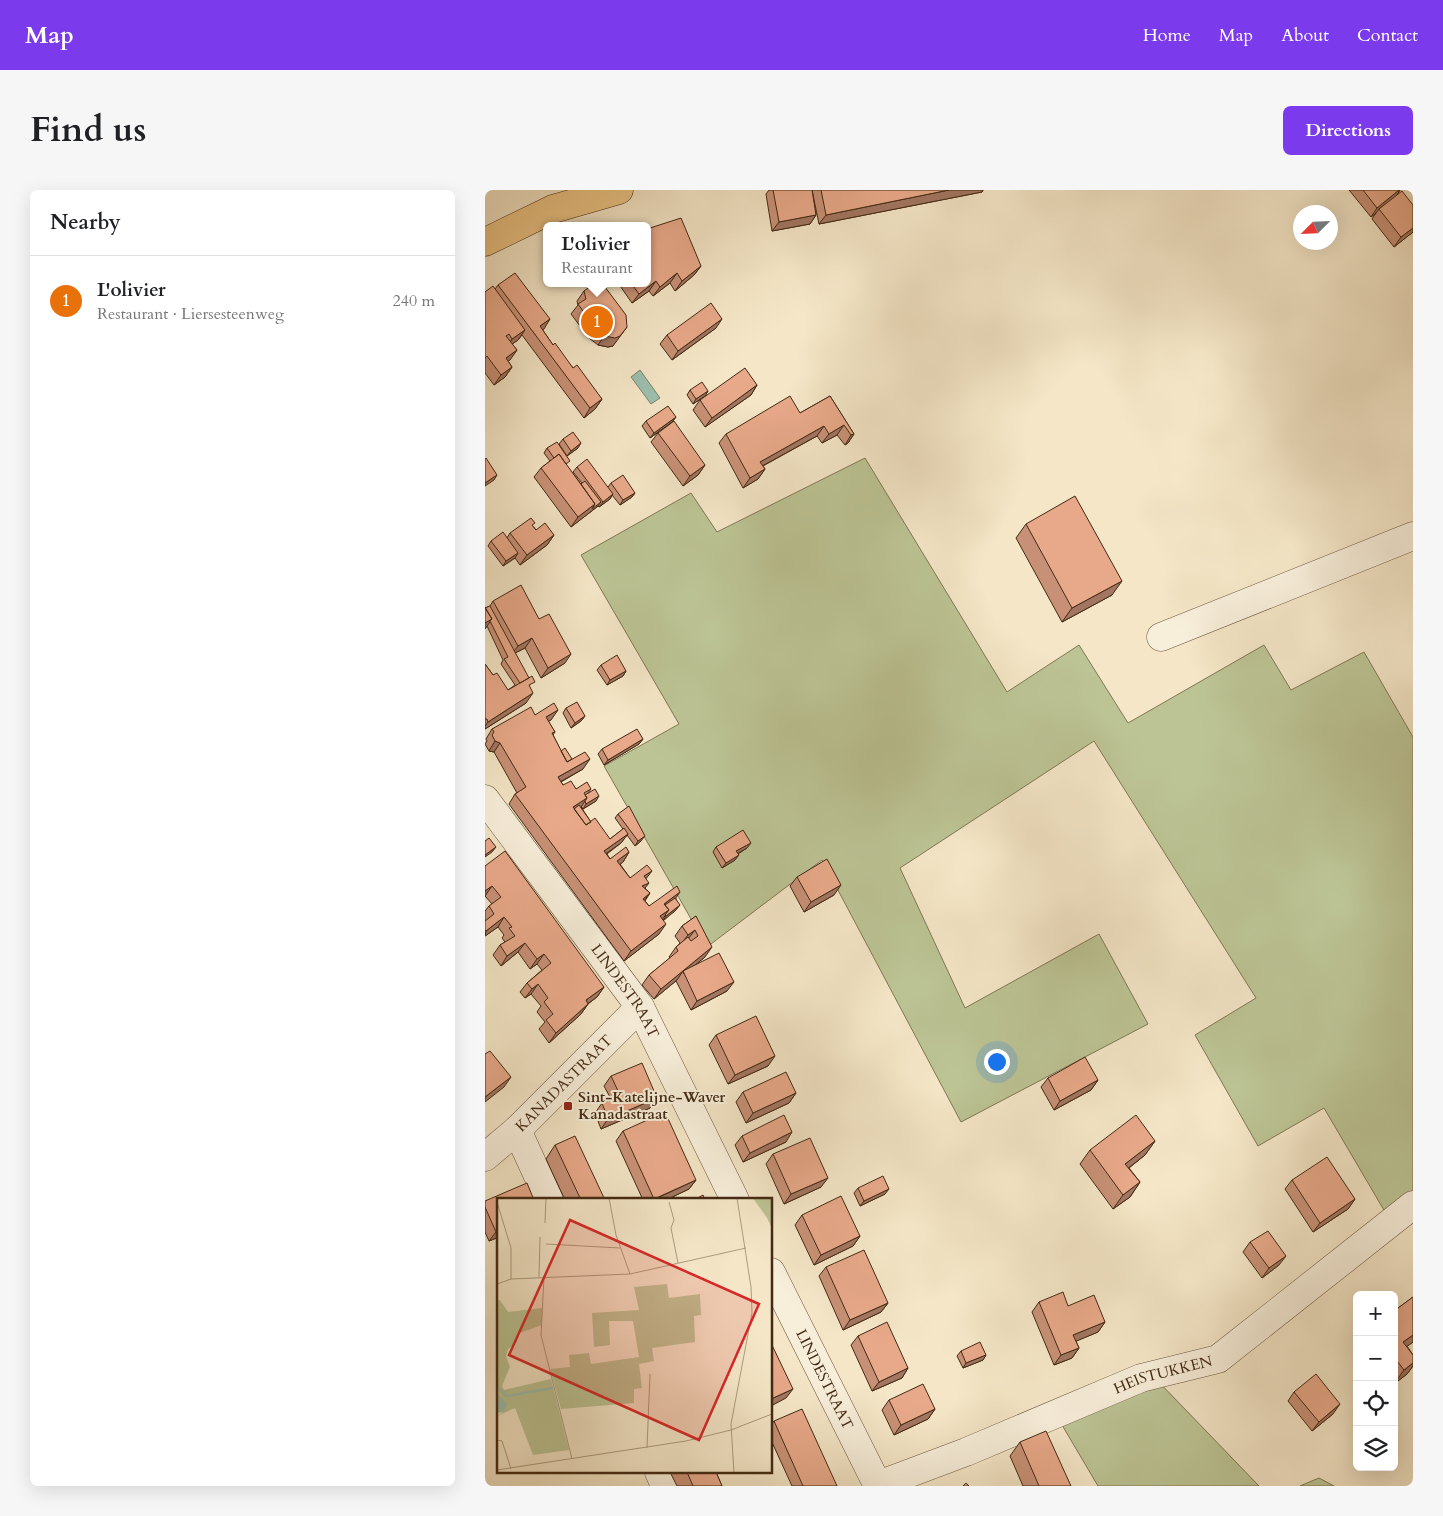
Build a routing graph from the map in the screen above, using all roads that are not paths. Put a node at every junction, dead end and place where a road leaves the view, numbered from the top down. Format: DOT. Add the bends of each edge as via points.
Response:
graph roads {
  1 [pos="619,190"];
  2 [pos="485,242"];
  3 [pos="1413,536"];
  4 [pos="1161,637"];
  5 [pos="485,799"];
  6 [pos="640,1007"];
  7 [pos="517,1130"];
  8 [pos="485,1157"];
  9 [pos="548,1198"];
  10 [pos="734,1198"];
  11 [pos="1413,1205"];
  12 [pos="773,1276"];
  13 [pos="660,1474"];
  14 [pos="665,1486"];
  15 [pos="878,1486"];
  1 -- 2 [label="main road" via="553,209"];
  3 -- 4 [label="street"];
  5 -- 6 [label="street, LINDESTRAAT"];
  6 -- 7 [label="street, KANADASTRAAT"];
  6 -- 10 [label="street, LINDESTRAAT"];
  7 -- 8 [label="street, KANADASTRAAT"];
  7 -- 9 [label="street"];
  11 -- 15 [label="street, HEISTUKKEN" via="1218,1359 1141,1378"];
  12 -- 15 [label="street, LINDESTRAAT"];
  13 -- 14 [label="street"];
}
